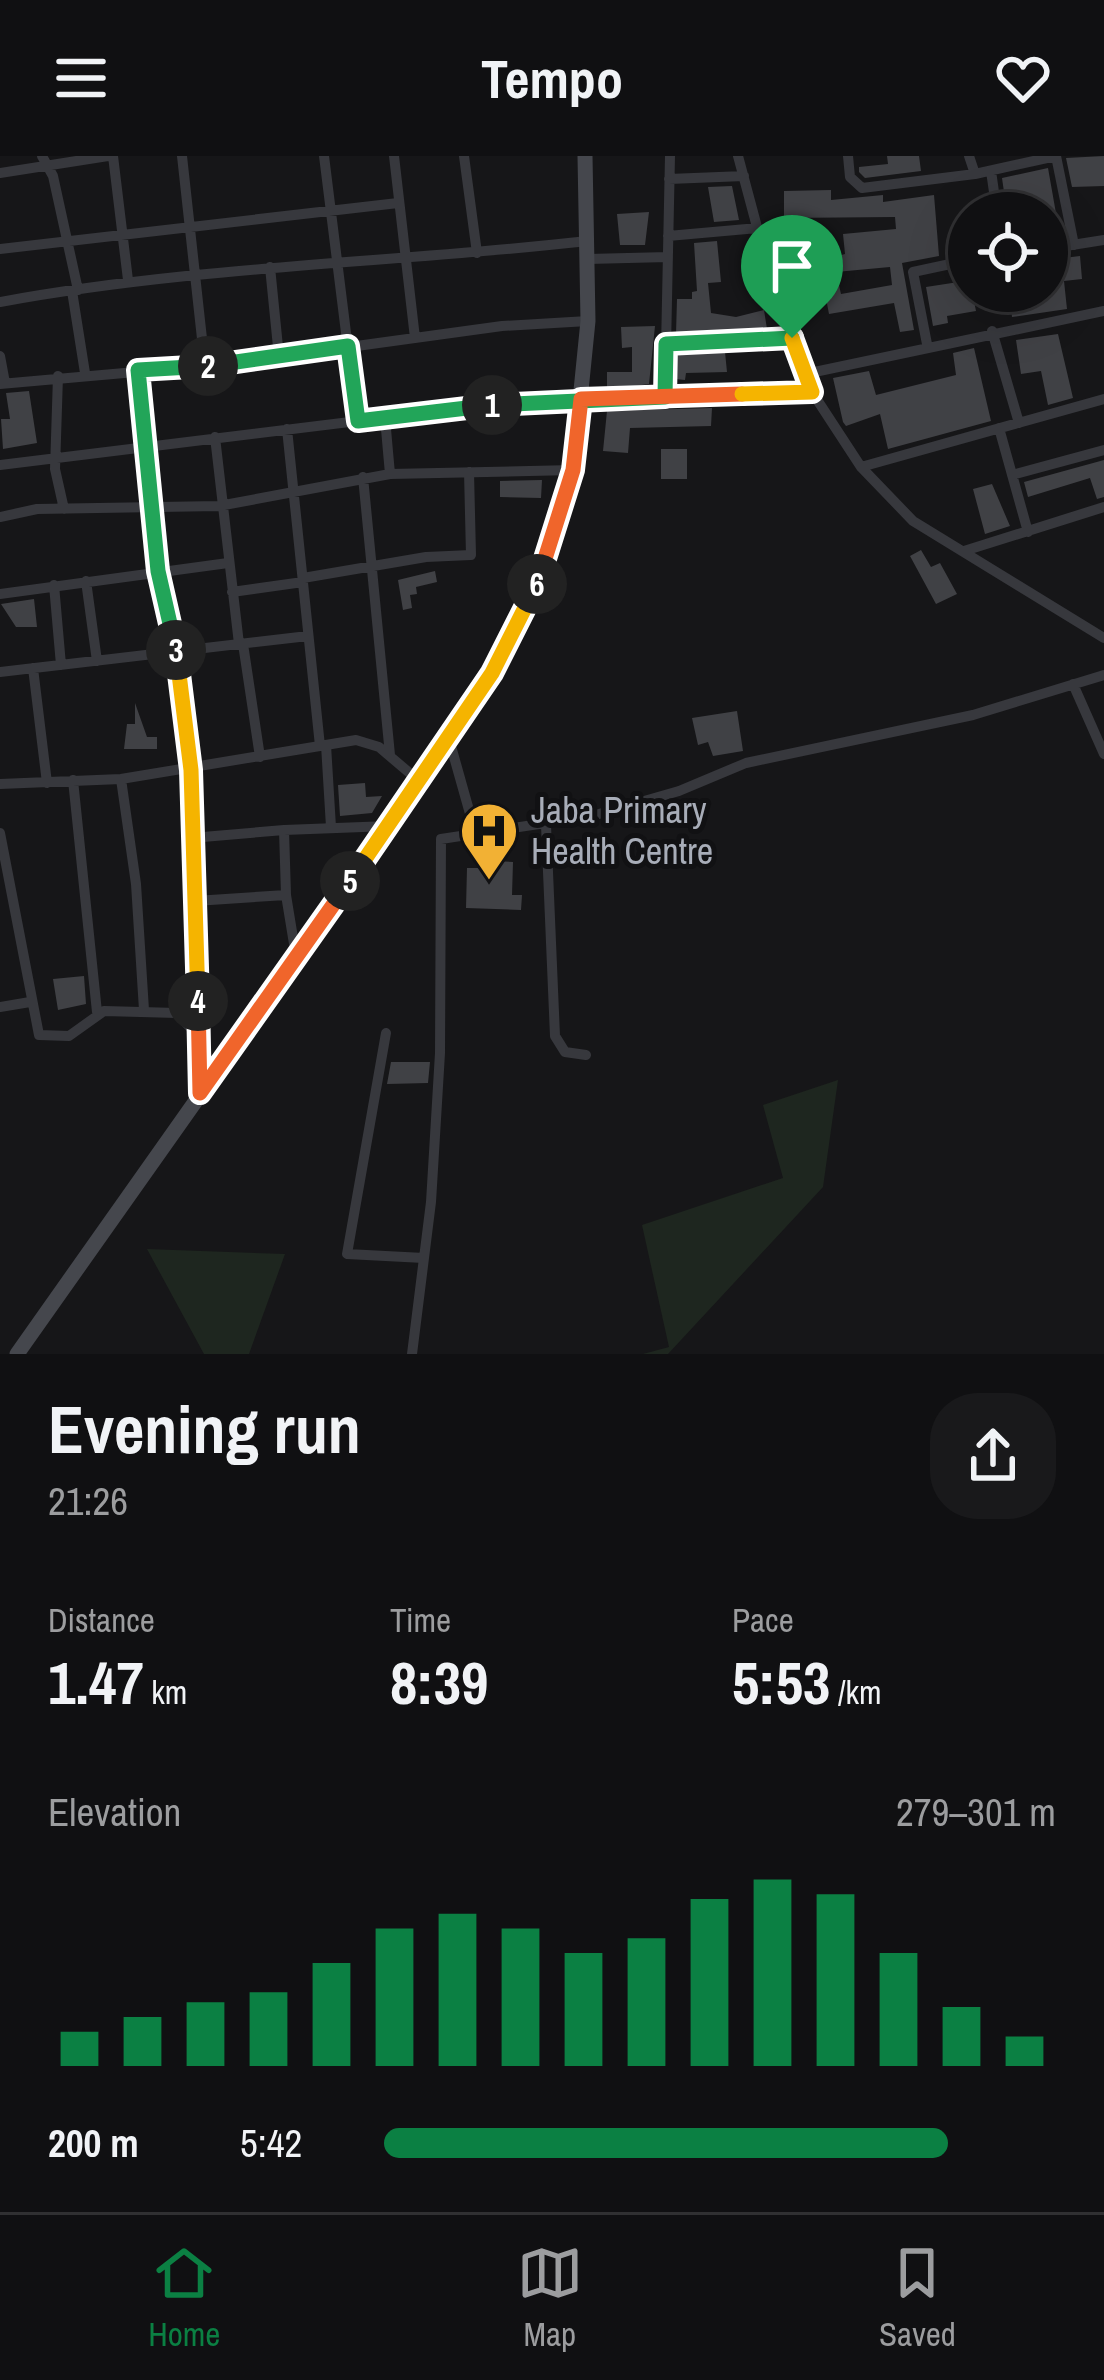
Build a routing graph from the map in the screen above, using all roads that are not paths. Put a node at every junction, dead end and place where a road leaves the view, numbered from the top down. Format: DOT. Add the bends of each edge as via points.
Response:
graph roads {
  1 [pos="111,156"];
  2 [pos="182,156"];
  3 [pos="324,156"];
  4 [pos="394,156"];
  5 [pos="464,156"];
  6 [pos="670,156"];
  7 [pos="738,156"];
  8 [pos="848,156"];
  9 [pos="969,156"];
  10 [pos="44,160"];
  11 [pos="588,160"];
  12 [pos="991,171"];
  13 [pos="0,173"];
  14 [pos="975,174"];
  15 [pos="744,176"];
  16 [pos="669,179"];
  17 [pos="994,192"];
  18 [pos="398,202"];
  19 [pos="332,208"];
  20 [pos="190,226"];
  21 [pos="758,228"];
  22 [pos="121,234"];
  23 [pos="668,236"];
  24 [pos="1104,240"];
  25 [pos="588,241"];
  26 [pos="67,243"];
  27 [pos="1074,244"];
  28 [pos="1068,245"];
  29 [pos="0,249"];
  30 [pos="477,253"];
  31 [pos="668,257"];
  32 [pos="588,259"];
  33 [pos="406,262"];
  34 [pos="337,264"];
  35 [pos="948,264"];
  36 [pos="270,267"];
  37 [pos="196,271"];
  38 [pos="128,280"];
  39 [pos="75,291"];
  40 [pos="0,302"];
  41 [pos="1104,311"];
  42 [pos="588,321"];
  43 [pos="992,331"];
  44 [pos="415,338"];
  45 [pos="792,338"];
  46 [pos="666,344"];
  47 [pos="927,344"];
  48 [pos="348,346"];
  49 [pos="0,356"];
  50 [pos="279,357"];
  51 [pos="205,367"];
  52 [pos="138,370"];
  53 [pos="85,373"];
  54 [pos="805,374"];
  55 [pos="58,376"];
  56 [pos="2,384"];
  57 [pos="812,392"];
  58 [pos="665,397"];
  59 [pos="581,399"];
  60 [pos="1104,399"];
  61 [pos="385,418"];
  62 [pos="358,421"];
  63 [pos="1019,423"];
  64 [pos="999,428"];
  65 [pos="286,429"];
  66 [pos="214,437"];
  67 [pos="145,446"];
  68 [pos="1104,450"];
  69 [pos="56,458"];
  70 [pos="0,465"];
  71 [pos="861,467"];
  72 [pos="573,470"];
  73 [pos="469,472"];
  74 [pos="390,474"];
  75 [pos="1012,475"];
  76 [pos="363,478"];
  77 [pos="292,491"];
  78 [pos="219,506"];
  79 [pos="1104,507"];
  80 [pos="64,508"];
  81 [pos="151,508"];
  82 [pos="0,518"];
  83 [pos="1028,532"];
  84 [pos="964,550"];
  85 [pos="227,563"];
  86 [pos="370,566"];
  87 [pos="158,571"];
  88 [pos="303,580"];
  89 [pos="86,581"];
  90 [pos="54,585"];
  91 [pos="232,592"];
  92 [pos="0,594"];
  93 [pos="308,636"];
  94 [pos="1104,638"];
  95 [pos="241,644"];
  96 [pos="176,652"];
  97 [pos="97,661"];
  98 [pos="61,665"];
  99 [pos="33,668"];
  100 [pos="0,672"];
  101 [pos="1104,675"];
  102 [pos="1073,684"];
  103 [pos="448,740"];
  104 [pos="323,746"];
  105 [pos="1104,754"];
  106 [pos="390,756"];
  107 [pos="260,757"];
  108 [pos="191,770"];
  109 [pos="121,778"];
  110 [pos="73,781"];
  111 [pos="419,781"];
  112 [pos="47,783"];
  113 [pos="0,784"];
  114 [pos="546,825"];
  115 [pos="389,826"];
  116 [pos="331,827"];
  117 [pos="284,830"];
  118 [pos="0,832"];
  119 [pos="476,835"];
  120 [pos="190,838"];
  121 [pos="286,895"];
  122 [pos="195,901"];
  123 [pos="296,956"];
  124 [pos="30,1002"];
  125 [pos="0,1007"];
  126 [pos="144,1010"];
  127 [pos="97,1012"];
  128 [pos="386,1033"];
  129 [pos="200,1039"];
  130 [pos="586,1054"];
  131 [pos="200,1093"];
  132 [pos="424,1258"];
  133 [pos="17,1354"];
  134 [pos="412,1354"];
  1 -- 10 [label="street"];
  1 -- 22 [label="street"];
  2 -- 20 [label="street"];
  3 -- 19 [label="street"];
  4 -- 18 [label="street"];
  5 -- 30 [label="street"];
  6 -- 16 [label="street"];
  7 -- 15 [label="street"];
  8 -- 14 [label="street" via="850,177 862,188"];
  9 -- 14 [label="street"];
  10 -- 13 [label="street"];
  10 -- 26 [label="street"];
  11 -- 25 [label="main road"];
  12 -- 14 [label="street"];
  12 -- 17 [label="street"];
  12 -- 27 [label="street" via="1056,156"];
  15 -- 16 [label="street"];
  15 -- 21 [label="street"];
  16 -- 23 [label="street"];
  18 -- 19 [label="street"];
  18 -- 33 [label="street"];
  19 -- 20 [label="street"];
  19 -- 34 [label="street"];
  20 -- 22 [label="street"];
  20 -- 37 [label="street"];
  21 -- 23 [label="street"];
  21 -- 45 [label="street"];
  22 -- 26 [label="street"];
  22 -- 38 [label="street"];
  23 -- 31 [label="street"];
  24 -- 27 [label="street"];
  25 -- 30 [label="street"];
  25 -- 32 [label="main road"];
  26 -- 29 [label="street"];
  26 -- 39 [label="street"];
  27 -- 28 [label="street"];
  30 -- 33 [label="street"];
  31 -- 32 [label="street"];
  31 -- 46 [label="street"];
  32 -- 42 [label="main road"];
  33 -- 34 [label="street"];
  33 -- 44 [label="street"];
  34 -- 36 [label="street"];
  34 -- 48 [label="street"];
  35 -- 47 [label="street" via="913,272"];
  36 -- 37 [label="street"];
  36 -- 50 [label="street"];
  37 -- 38 [label="street"];
  37 -- 51 [label="street"];
  38 -- 39 [label="street"];
  39 -- 40 [label="street"];
  39 -- 53 [label="street"];
  41 -- 43 [label="street"];
  42 -- 44 [label="street"];
  42 -- 59 [label="main road"];
  43 -- 47 [label="street"];
  43 -- 63 [label="street"];
  44 -- 48 [label="street"];
  45 -- 46 [label="street"];
  45 -- 54 [label="street"];
  46 -- 58 [label="street"];
  47 -- 54 [label="street"];
  48 -- 50 [label="street"];
  48 -- 62 [label="street"];
  49 -- 56 [label="street"];
  50 -- 51 [label="street"];
  51 -- 52 [label="street"];
  52 -- 53 [label="street"];
  52 -- 67 [label="street"];
  53 -- 55 [label="street"];
  54 -- 57 [label="street"];
  55 -- 56 [label="street"];
  55 -- 69 [label="street"];
  57 -- 58 [label="street"];
  57 -- 71 [label="street"];
  58 -- 59 [label="street"];
  59 -- 61 [label="street"];
  59 -- 72 [label="main road"];
  60 -- 63 [label="street"];
  61 -- 62 [label="street"];
  61 -- 74 [label="street"];
  62 -- 65 [label="street"];
  63 -- 64 [label="street"];
  64 -- 71 [label="street"];
  64 -- 75 [label="street"];
  65 -- 66 [label="street"];
  65 -- 77 [label="street"];
  66 -- 67 [label="street"];
  66 -- 78 [label="street"];
  67 -- 69 [label="street"];
  67 -- 81 [label="street"];
  68 -- 75 [label="street"];
  69 -- 70 [label="street"];
  69 -- 80 [label="street"];
  71 -- 84 [label="street" via="913,521"];
  72 -- 73 [label="street"];
  72 -- 103 [label="main road" via="525,612"];
  73 -- 74 [label="street"];
  73 -- 86 [label="street" via="471,555"];
  74 -- 76 [label="street"];
  75 -- 83 [label="street"];
  76 -- 77 [label="street"];
  76 -- 86 [label="street"];
  77 -- 78 [label="street"];
  77 -- 88 [label="street"];
  78 -- 81 [label="street"];
  78 -- 85 [label="street"];
  79 -- 83 [label="street"];
  80 -- 81 [label="street"];
  80 -- 82 [label="street"];
  81 -- 87 [label="street"];
  83 -- 84 [label="street"];
  84 -- 94 [label="street"];
  85 -- 87 [label="street"];
  85 -- 91 [label="street"];
  86 -- 88 [label="street"];
  86 -- 106 [label="street"];
  87 -- 89 [label="street"];
  87 -- 96 [label="street"];
  88 -- 91 [label="street"];
  88 -- 93 [label="street"];
  89 -- 90 [label="street"];
  89 -- 97 [label="street"];
  90 -- 92 [label="street"];
  90 -- 98 [label="street"];
  91 -- 95 [label="street"];
  93 -- 95 [label="street"];
  93 -- 104 [label="street"];
  95 -- 96 [label="street"];
  95 -- 107 [label="street"];
  96 -- 97 [label="street"];
  96 -- 108 [label="street"];
  97 -- 98 [label="street"];
  98 -- 99 [label="street"];
  99 -- 100 [label="street"];
  99 -- 112 [label="street"];
  101 -- 102 [label="street"];
  102 -- 105 [label="street"];
  102 -- 114 [label="street" via="746,763 679,791"];
  103 -- 111 [label="main road"];
  103 -- 119 [label="street"];
  104 -- 106 [label="street" via="367,741"];
  104 -- 107 [label="street"];
  104 -- 116 [label="street"];
  106 -- 111 [label="street"];
  107 -- 108 [label="street"];
  108 -- 109 [label="street"];
  108 -- 120 [label="street"];
  109 -- 110 [label="street"];
  109 -- 126 [label="street"];
  110 -- 112 [label="street"];
  110 -- 127 [label="street"];
  111 -- 115 [label="main road"];
  112 -- 113 [label="street"];
  114 -- 119 [label="street"];
  114 -- 130 [label="street" via="555,1036 565,1052"];
  115 -- 116 [label="street"];
  115 -- 123 [label="main road"];
  116 -- 117 [label="street"];
  117 -- 120 [label="street"];
  117 -- 121 [label="street"];
  118 -- 124 [label="street"];
  119 -- 132 [label="street" via="451,834 439,850 440,1053"];
  120 -- 122 [label="street"];
  121 -- 122 [label="street"];
  121 -- 123 [label="street"];
  122 -- 129 [label="street"];
  123 -- 131 [label="main road"];
  124 -- 125 [label="street"];
  124 -- 127 [label="street" via="34,1028 48,1039 69,1036"];
  126 -- 127 [label="street"];
  126 -- 129 [label="street" via="177,1013"];
  128 -- 132 [label="street" via="347,1254"];
  129 -- 131 [label="street"];
  131 -- 133 [label="main road"];
  132 -- 134 [label="street"];
}
